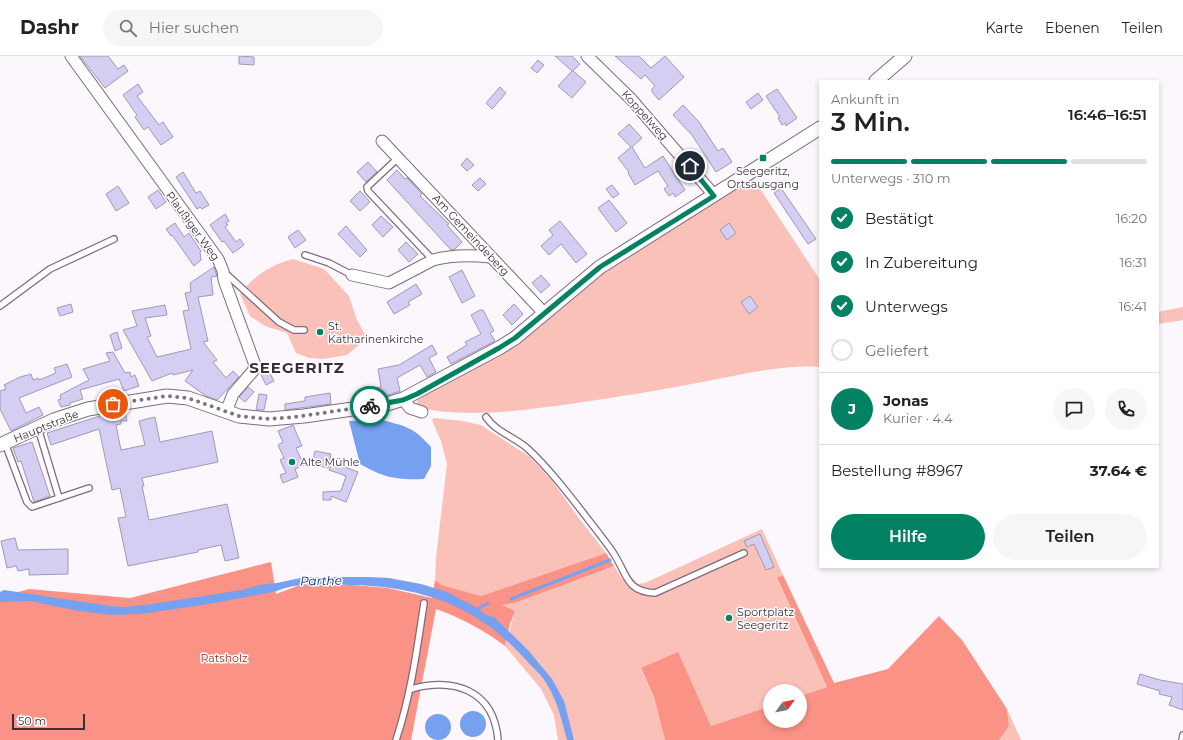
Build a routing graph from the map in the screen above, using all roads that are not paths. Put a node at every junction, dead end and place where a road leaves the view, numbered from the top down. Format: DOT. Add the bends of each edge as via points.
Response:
graph roads {
  1 [pos="72,56"];
  2 [pos="587,56"];
  3 [pos="905,56"];
  4 [pos="877,80"];
  5 [pos="819,129"];
  6 [pos="382,141"];
  7 [pos="398,158"];
  8 [pos="714,196"];
  9 [pos="114,239"];
  10 [pos="306,254"];
  11 [pos="490,257"];
  12 [pos="433,260"];
  13 [pos="223,271"];
  14 [pos="352,275"];
  15 [pos="0,306"];
  16 [pos="544,313"];
  17 [pos="304,330"];
  18 [pos="403,400"];
  19 [pos="226,412"];
  20 [pos="422,412"];
  21 [pos="486,417"];
  22 [pos="38,427"];
  23 [pos="2,444"];
  24 [pos="89,488"];
  25 [pos="59,498"];
  26 [pos="744,553"];
  27 [pos="424,603"];
  28 [pos="411,689"];
  29 [pos="1183,735"];
  30 [pos="396,740"];
  31 [pos="498,740"];
  32 [pos="1182,740"];
  1 -- 13 [label="street, Plaußiger Weg" via="218,259"];
  2 -- 8 [label="street, Koppelweg" via="631,99"];
  3 -- 4 [label="street"];
  5 -- 8 [label="street, Hauptstraße"];
  6 -- 7 [label="street, Am Gemeindeberg"];
  7 -- 11 [label="street, Am Gemeindeberg"];
  7 -- 12 [label="lane" via="367,187 368,191"];
  8 -- 16 [label="street, Hauptstraße" via="600,267"];
  9 -- 15 [label="lane" via="50,269"];
  10 -- 14 [label="lane"];
  11 -- 12 [label="street" via="475,255"];
  11 -- 16 [label="street, Am Gemeindeberg"];
  12 -- 14 [label="street" via="389,283"];
  13 -- 17 [label="lane" via="279,322 294,330"];
  13 -- 19 [label="street, Plaußiger Weg" via="254,365 253,371 233,394"];
  16 -- 18 [label="street, Hauptstraße" via="499,348"];
  18 -- 19 [label="street, Hauptstraße" via="286,418 252,417"];
  18 -- 20 [label="street" via="410,408"];
  19 -- 22 [label="street, Hauptstraße" via="188,398 167,396 88,409"];
  21 -- 26 [label="lane" via="490,424 526,448 556,480 614,554 630,585 637,590 655,593"];
  22 -- 23 [label="street, Hauptstraße"];
  22 -- 25 [label="lane"];
  23 -- 25 [label="lane" via="27,502 32,507"];
  24 -- 25 [label="lane"];
  27 -- 28 [label="lane"];
  28 -- 30 [label="lane"];
  28 -- 31 [label="lane" via="439,684 473,693 490,710"];
  29 -- 32 [label="lane"];
}
